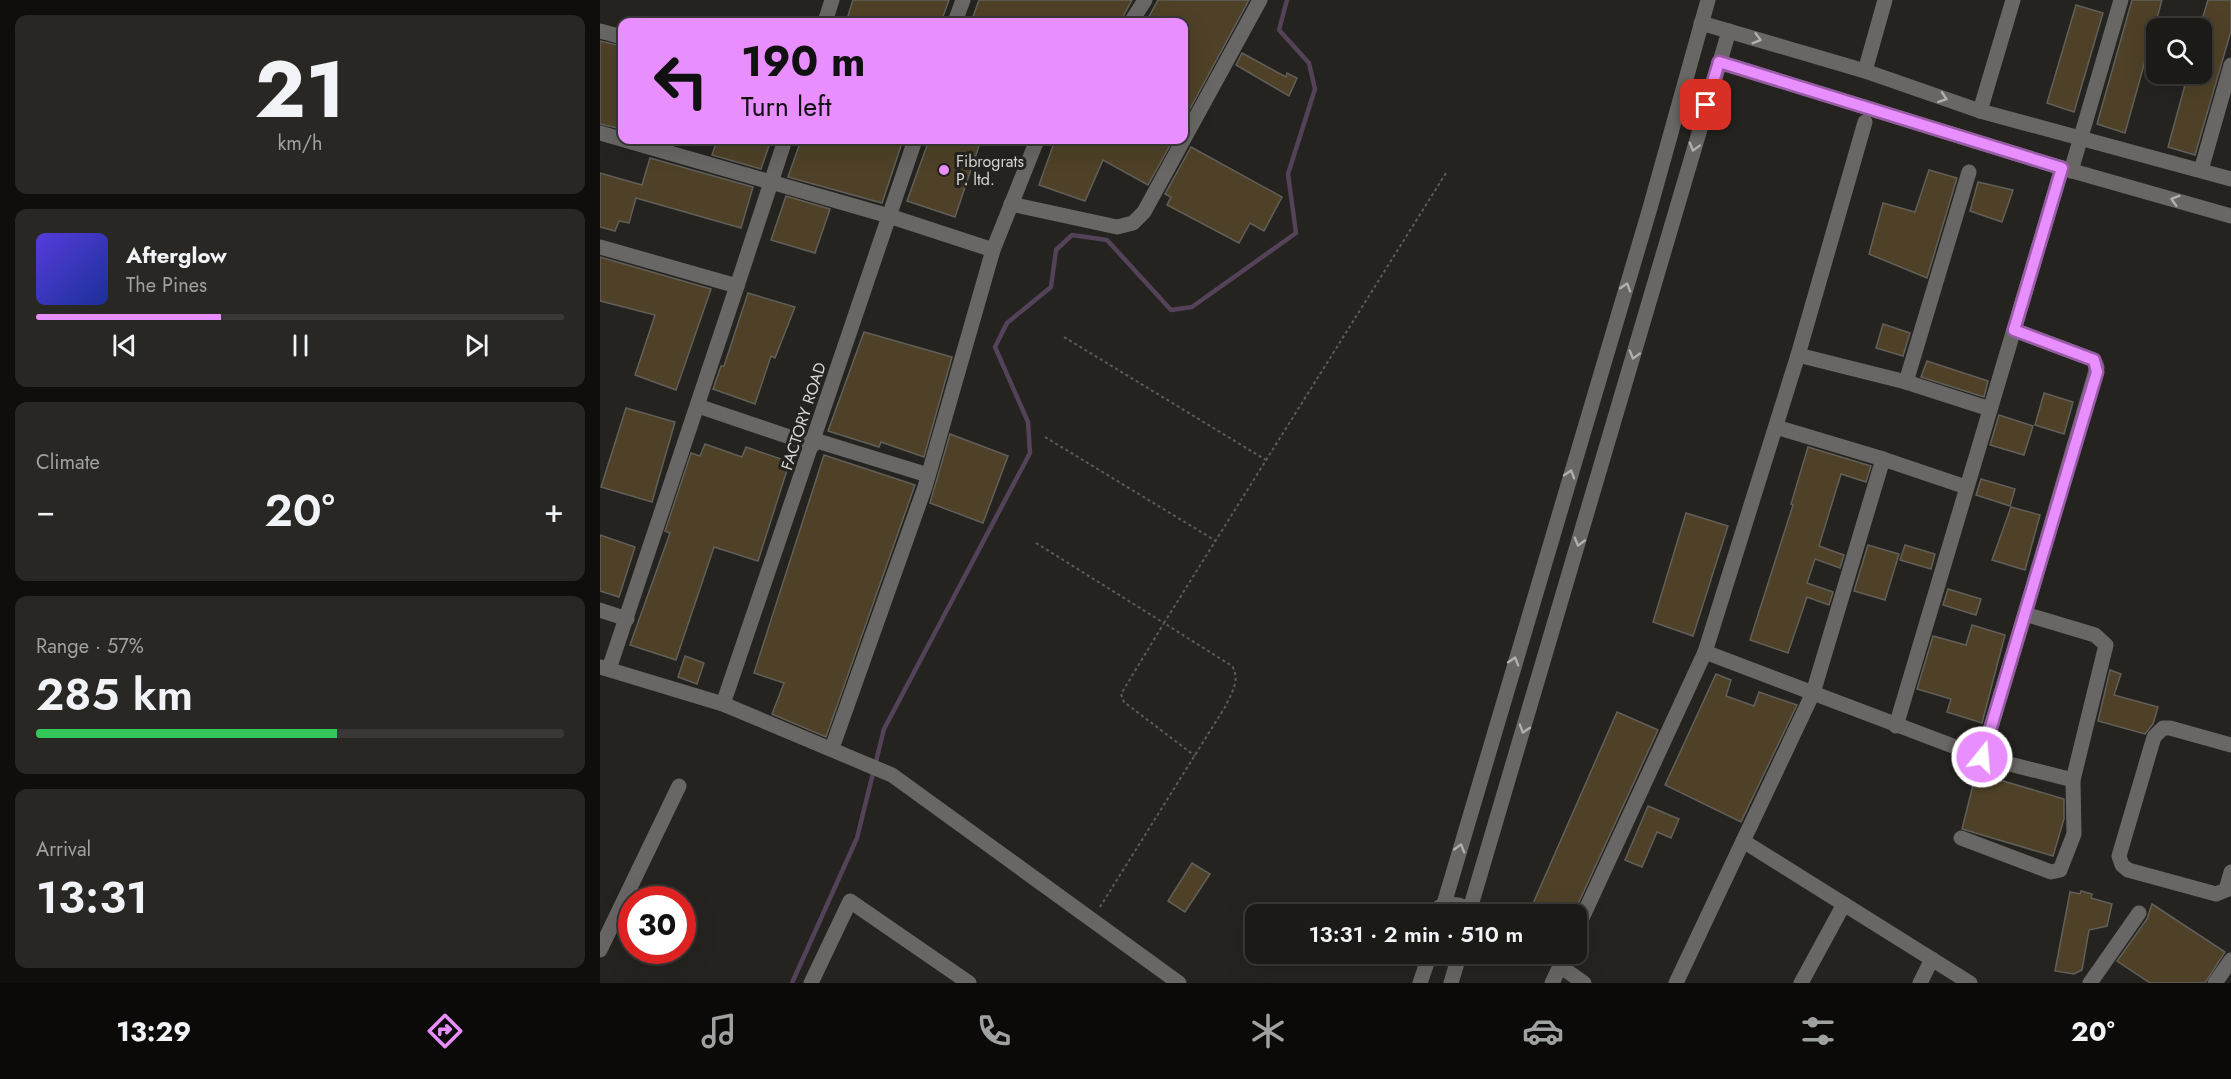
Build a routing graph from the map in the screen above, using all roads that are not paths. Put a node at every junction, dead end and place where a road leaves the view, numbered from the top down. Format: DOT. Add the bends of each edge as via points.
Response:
graph roads {
  1 [pos="832,0"];
  2 [pos="963,0"];
  3 [pos="1145,0"];
  4 [pos="1260,0"];
  5 [pos="1708,0"];
  6 [pos="1885,0"];
  7 [pos="2013,0"];
  8 [pos="2121,0"];
  9 [pos="826,18"];
  10 [pos="956,18"];
  11 [pos="1134,18"];
  12 [pos="1701,23"];
  13 [pos="600,31"];
  14 [pos="1729,31"];
  15 [pos="618,36"];
  16 [pos="1719,62"];
  17 [pos="2231,65"];
  18 [pos="1865,71"];
  19 [pos="1980,111"];
  20 [pos="1865,122"];
  21 [pos="1188,132"];
  22 [pos="600,134"];
  23 [pos="2081,138"];
  24 [pos="618,139"];
  25 [pos="635,144"];
  26 [pos="784,144"];
  27 [pos="914,144"];
  28 [pos="1035,144"];
  29 [pos="1181,144"];
  30 [pos="2067,170"];
  31 [pos="2200,170"];
  32 [pos="1969,172"];
  33 [pos="2231,179"];
  34 [pos="770,182"];
  35 [pos="1011,204"];
  36 [pos="889,216"];
  37 [pos="2231,216"];
  38 [pos="600,247"];
  39 [pos="993,250"];
  40 [pos="737,286"];
  41 [pos="2014,330"];
  42 [pos="1798,355"];
  43 [pos="1906,382"];
  44 [pos="698,406"];
  45 [pos="1990,409"];
  46 [pos="1776,427"];
  47 [pos="813,442"];
  48 [pos="1577,449"];
  49 [pos="1604,456"];
  50 [pos="1883,459"];
  51 [pos="928,476"];
  52 [pos="1966,487"];
  53 [pos="600,610"];
  54 [pos="2025,614"];
  55 [pos="627,619"];
  56 [pos="1705,652"];
  57 [pos="604,668"];
  58 [pos="1813,693"];
  59 [pos="723,704"];
  60 [pos="1896,726"];
  61 [pos="2231,745"];
  62 [pos="832,748"];
  63 [pos="1982,757"];
  64 [pos="2073,780"];
  65 [pos="679,786"];
  66 [pos="1961,838"];
  67 [pos="1743,841"];
  68 [pos="2231,872"];
  69 [pos="1444,904"];
  70 [pos="1474,904"];
  71 [pos="1844,904"];
  72 [pos="1587,907"];
  73 [pos="2139,913"];
  74 [pos="600,950"];
  75 [pos="1932,959"];
  76 [pos="2231,960"];
  77 [pos="1427,964"];
  78 [pos="1457,964"];
  79 [pos="1561,964"];
  80 [pos="1567,964"];
  81 [pos="811,983"];
  82 [pos="969,983"];
  83 [pos="1179,983"];
  84 [pos="1420,983"];
  85 [pos="1450,983"];
  86 [pos="1552,983"];
  87 [pos="1584,983"];
  88 [pos="1676,983"];
  89 [pos="1801,983"];
  90 [pos="1920,983"];
  91 [pos="1970,983"];
  92 [pos="2090,983"];
  93 [pos="2215,983"];
  1 -- 9 [label="street"];
  2 -- 10 [label="street"];
  3 -- 11 [label="street"];
  4 -- 21 [label="street"];
  5 -- 12 [label="street"];
  6 -- 18 [label="street"];
  7 -- 19 [label="street"];
  8 -- 23 [label="street"];
  12 -- 14 [label="street"];
  48 -- 12 [label="street, one-way"];
  13 -- 15 [label="street"];
  14 -- 16 [label="street"];
  14 -- 18 [label="street, one-way"];
  16 -- 30 [label="street"];
  16 -- 49 [label="street, one-way"];
  17 -- 31 [label="street"];
  18 -- 19 [label="street, one-way"];
  19 -- 23 [label="street"];
  20 -- 42 [label="street"];
  22 -- 24 [label="street"];
  23 -- 30 [label="street"];
  23 -- 31 [label="street"];
  25 -- 34 [label="street"];
  26 -- 34 [label="street"];
  27 -- 36 [label="street, FACTORY ROAD"];
  28 -- 35 [label="street"];
  29 -- 35 [label="street" via="1144,212 1133,223 1117,227"];
  37 -- 30 [label="street, one-way"];
  30 -- 41 [label="street"];
  31 -- 33 [label="street"];
  32 -- 43 [label="street"];
  34 -- 36 [label="street"];
  34 -- 40 [label="street"];
  35 -- 39 [label="street"];
  36 -- 39 [label="street"];
  36 -- 47 [label="street, FACTORY ROAD"];
  38 -- 40 [label="street"];
  39 -- 51 [label="street"];
  40 -- 44 [label="street"];
  41 -- 45 [label="street"];
  41 -- 54 [label="street" via="2094,360 2097,367"];
  42 -- 43 [label="street"];
  42 -- 46 [label="street"];
  43 -- 45 [label="street"];
  44 -- 47 [label="street"];
  44 -- 55 [label="street"];
  45 -- 52 [label="street"];
  46 -- 50 [label="street"];
  46 -- 56 [label="street"];
  47 -- 51 [label="street"];
  47 -- 59 [label="street, FACTORY ROAD"];
  48 -- 49 [label="street"];
  69 -- 48 [label="street, one-way"];
  49 -- 70 [label="street, one-way"];
  50 -- 52 [label="street"];
  50 -- 58 [label="street"];
  51 -- 62 [label="street"];
  52 -- 60 [label="street"];
  53 -- 55 [label="street"];
  54 -- 63 [label="street"];
  54 -- 64 [label="street" via="2095,635 2106,645"];
  55 -- 57 [label="street"];
  56 -- 58 [label="street"];
  56 -- 72 [label="street"];
  57 -- 59 [label="street"];
  58 -- 60 [label="street"];
  58 -- 67 [label="street"];
  59 -- 62 [label="street"];
  60 -- 63 [label="street"];
  61 -- 68 [label="street" via="2170,728 2159,731 2119,855 2127,870 2216,894 2226,890"];
  62 -- 83 [label="street" via="892,775"];
  63 -- 64 [label="street"];
  64 -- 66 [label="street" via="2074,834 2060,870 2051,872"];
  65 -- 74 [label="street"];
  67 -- 71 [label="street"];
  67 -- 88 [label="street"];
  71 -- 75 [label="street"];
  71 -- 89 [label="street"];
  73 -- 92 [label="street"];
  75 -- 90 [label="street"];
  75 -- 91 [label="street"];
  76 -- 93 [label="street"];
  77 -- 84 [label="street"];
  78 -- 85 [label="street"];
  79 -- 86 [label="street"];
  80 -- 87 [label="street"];
  81 -- 82 [label="street" via="850,901"];
}
